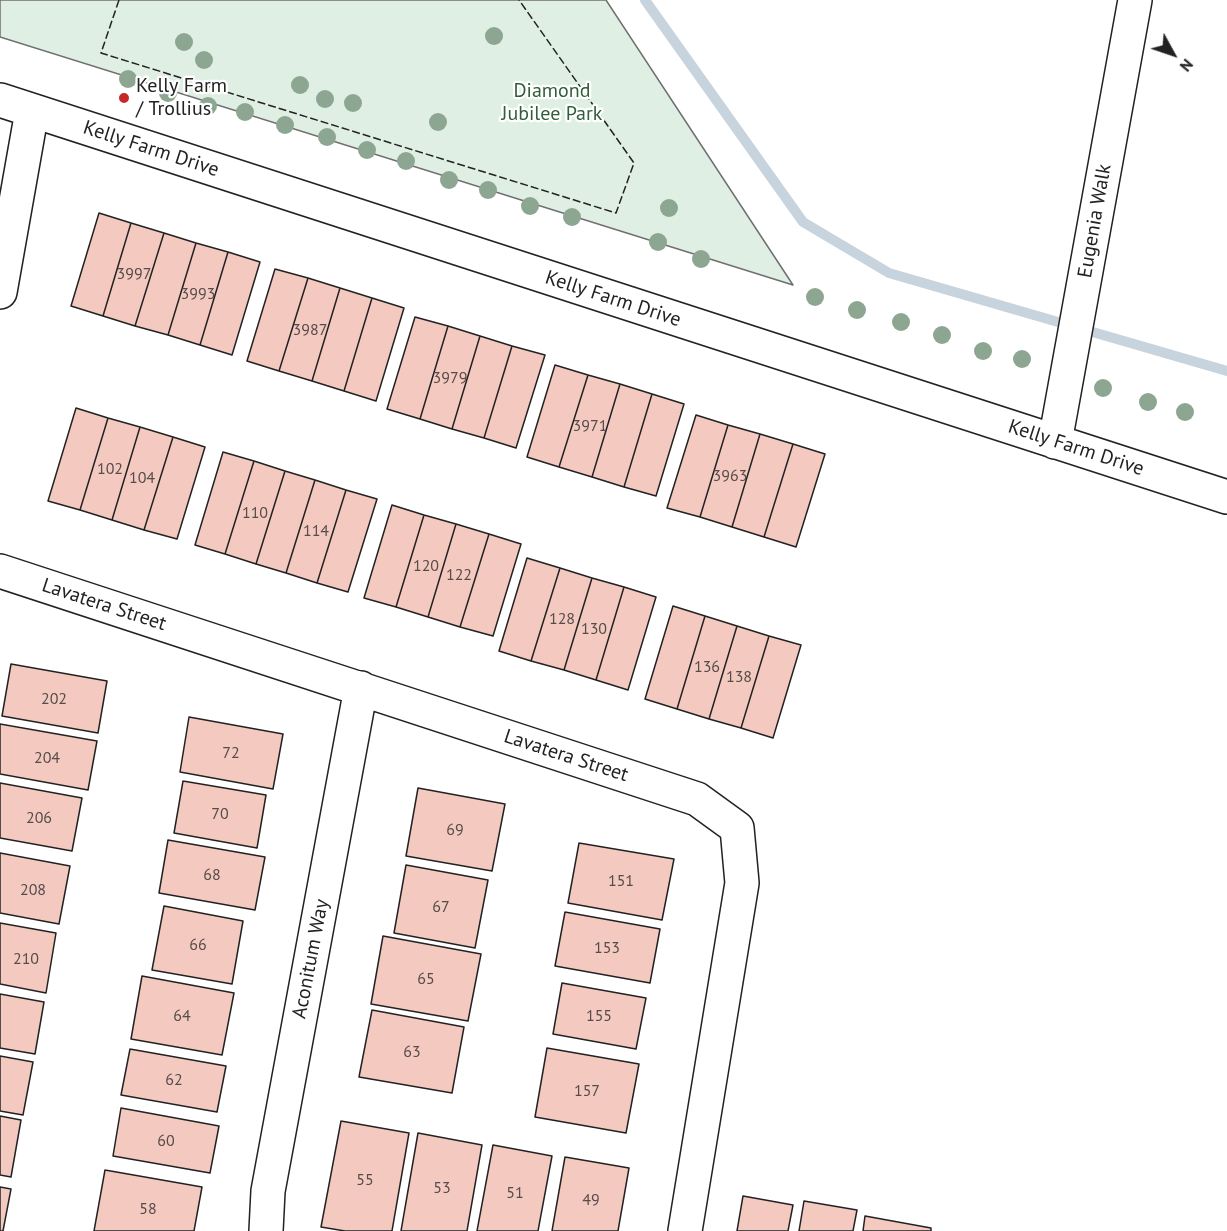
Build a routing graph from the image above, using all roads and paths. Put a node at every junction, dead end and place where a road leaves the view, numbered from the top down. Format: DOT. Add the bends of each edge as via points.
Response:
graph roads {
  1 [pos="1135,0"];
  2 [pos="0,100"];
  3 [pos="32,111"];
  4 [pos="0,292"];
  5 [pos="1055,442"];
  6 [pos="1227,497"];
  7 [pos="0,572"];
  8 [pos="362,688"];
  9 [pos="266,1231"];
  10 [pos="685,1231"];
  1 -- 5 [label="street, Eugenia Walk"];
  2 -- 3 [label="street, Kelly Farm Drive"];
  3 -- 4 [label="street"];
  3 -- 5 [label="street, Kelly Farm Drive"];
  5 -- 6 [label="street, Kelly Farm Drive"];
  7 -- 8 [label="street, Lavatera Street"];
  8 -- 9 [label="street, Aconitum Way" via="268,1191"];
  8 -- 10 [label="street, Lavatera Street" via="698,799 737,828 742,883"];
}
